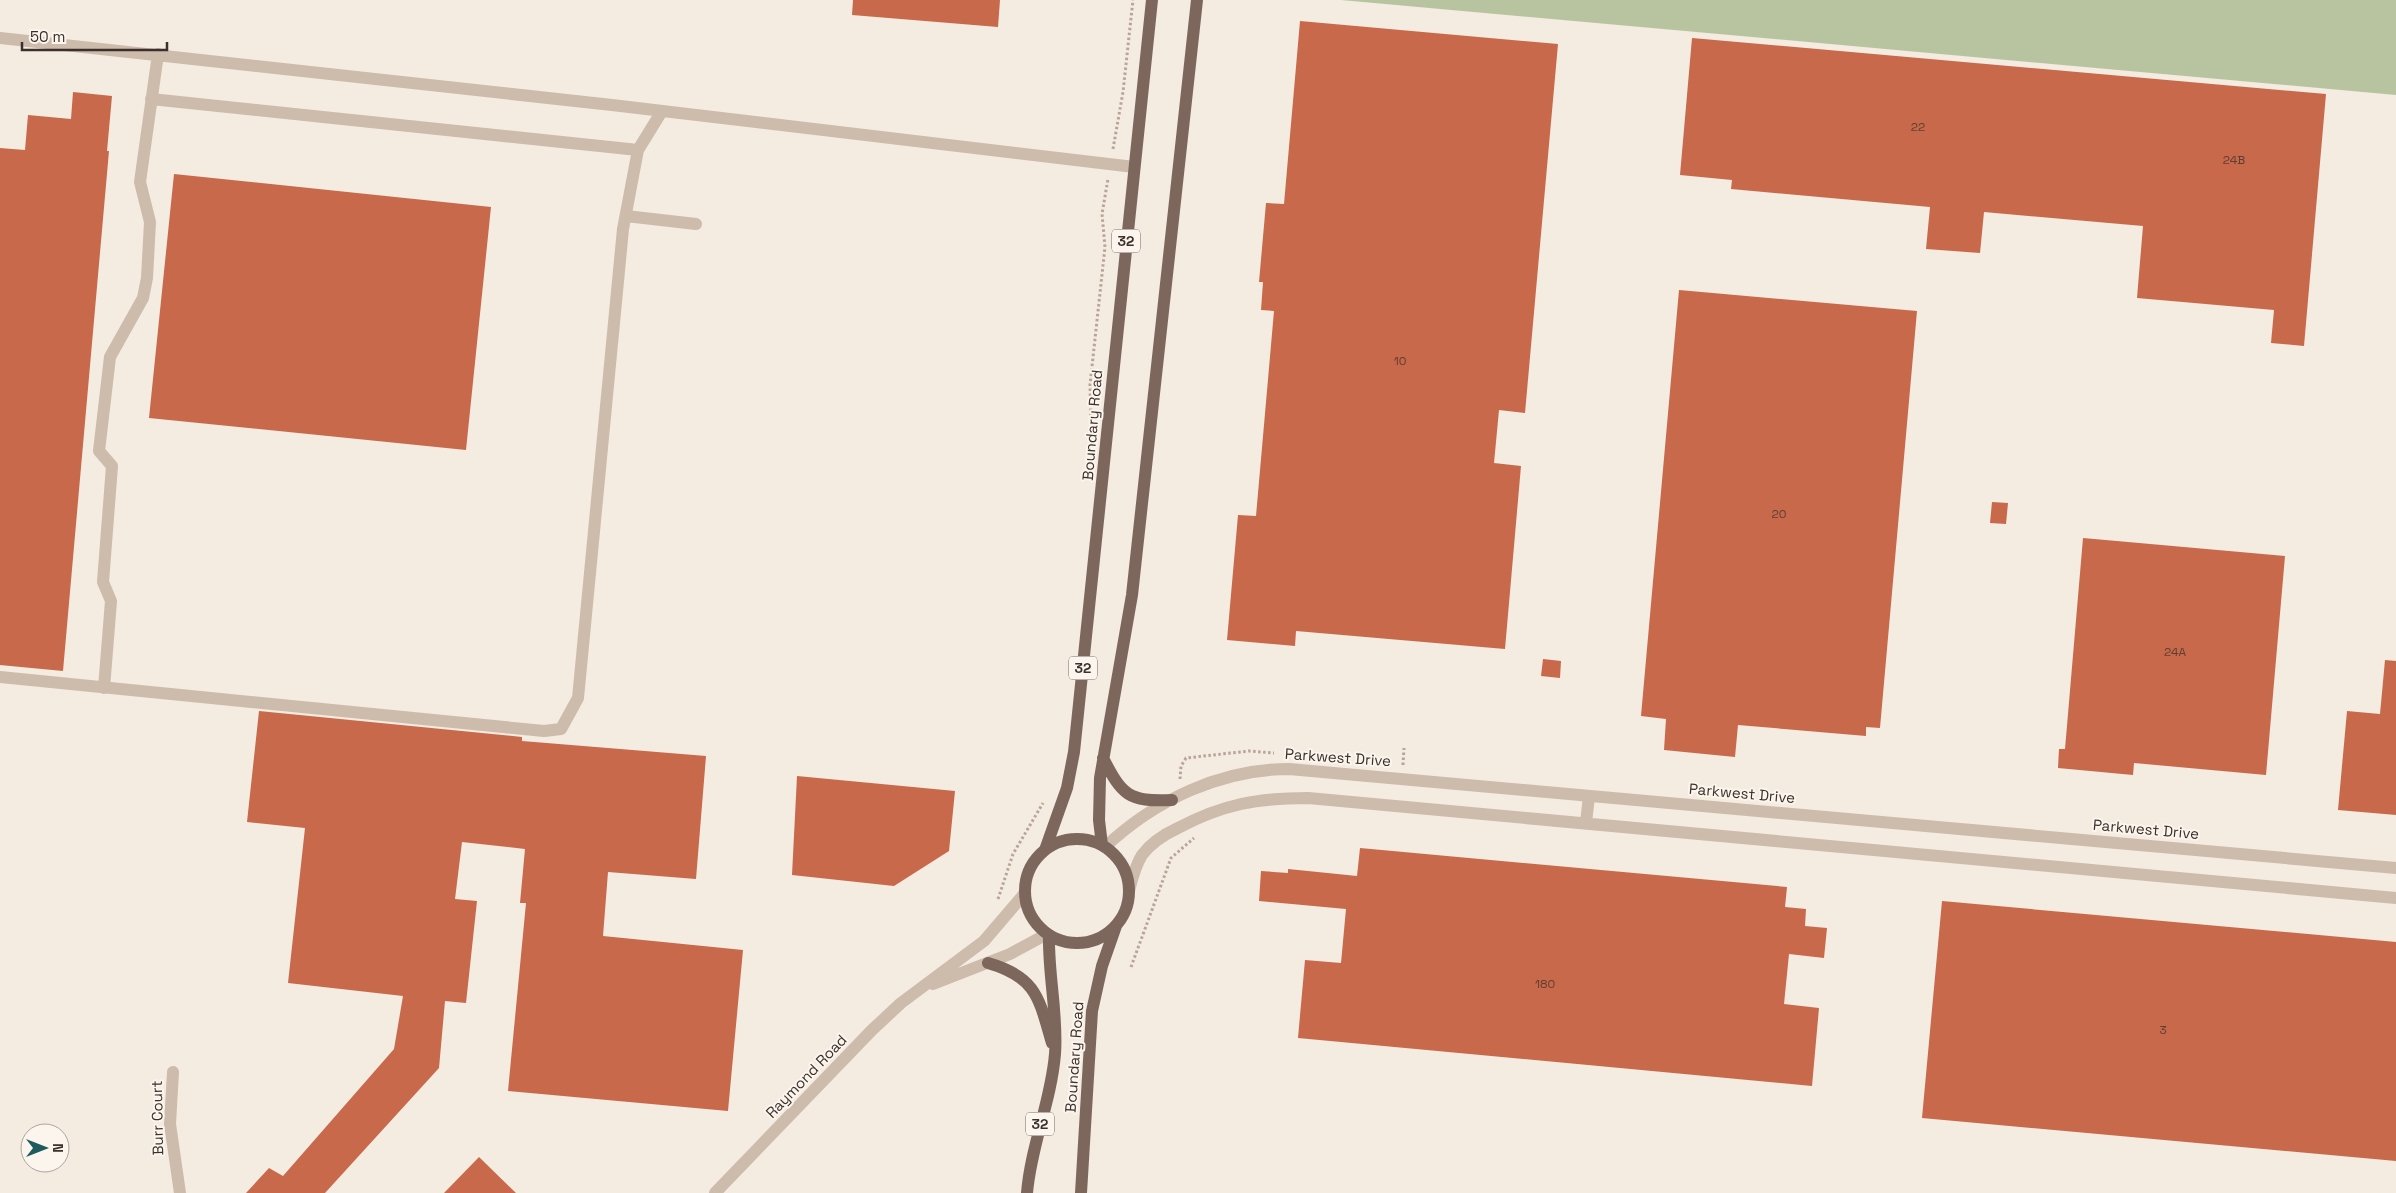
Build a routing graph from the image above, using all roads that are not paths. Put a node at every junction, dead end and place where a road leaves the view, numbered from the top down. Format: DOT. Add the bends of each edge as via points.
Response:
graph roads {
  1 [pos="1152,0"];
  2 [pos="1197,0"];
  3 [pos="0,38"];
  4 [pos="158,54"];
  5 [pos="151,99"];
  6 [pos="662,111"];
  7 [pos="638,150"];
  8 [pos="1134,167"];
  9 [pos="626,216"];
  10 [pos="696,224"];
  11 [pos="0,677"];
  12 [pos="104,688"];
  13 [pos="1102,758"];
  14 [pos="1589,796"];
  15 [pos="1172,800"];
  16 [pos="1586,822"];
  17 [pos="1104,846"];
  18 [pos="1045,850"];
  19 [pos="2396,868"];
  20 [pos="1129,891"];
  21 [pos="1025,893"];
  22 [pos="2396,898"];
  23 [pos="1116,926"];
  24 [pos="1048,935"];
  25 [pos="988,963"];
  26 [pos="925,987"];
  27 [pos="1055,1055"];
  28 [pos="173,1072"];
  29 [pos="180,1193"];
  30 [pos="716,1193"];
  31 [pos="1027,1193"];
  32 [pos="1081,1193"];
  1 -- 8 [label="main road, Boundary Road / 32"];
  2 -- 13 [label="main road, 32" via="1132,595"];
  3 -- 4 [label="street"];
  4 -- 5 [label="street"];
  4 -- 6 [label="street"];
  5 -- 7 [label="street"];
  5 -- 12 [label="street" via="140,182 150,222 146,278 143,298 110,357 99,451 112,466 103,582 111,601"];
  6 -- 7 [label="street"];
  6 -- 8 [label="street"];
  7 -- 9 [label="street"];
  8 -- 18 [label="main road, Boundary Road / 32" via="1074,752 1067,788"];
  9 -- 10 [label="street"];
  9 -- 12 [label="street" via="578,698 561,729 534,730"];
  11 -- 12 [label="street"];
  13 -- 15 [label="main road" via="1117,785 1127,794 1145,800"];
  13 -- 17 [label="main road, 32" via="1099,797"];
  14 -- 15 [label="street, Parkwest Drive" via="1271,769 1214,781"];
  14 -- 16 [label="street"];
  14 -- 19 [label="street, Parkwest Drive"];
  15 -- 17 [label="street, Parkwest Drive"];
  16 -- 20 [label="street" via="1308,798 1252,800 1204,814 1151,845 1142,855"];
  16 -- 22 [label="street"];
  17 -- 18 [label="main road, 32" via="1075,839 1059,842"];
  17 -- 20 [label="main road" via="1121,863"];
  18 -- 21 [label="main road, 32" via="1030,869"];
  20 -- 23 [label="main road" via="1126,910"];
  21 -- 24 [label="main road, 32" via="1031,916"];
  21 -- 26 [label="street, Raymond Road" via="984,941"];
  23 -- 24 [label="main road" via="1099,939 1078,944"];
  23 -- 32 [label="main road, Boundary Road" via="1102,966 1092,1011"];
  24 -- 25 [label="street, Raymond Road"];
  24 -- 27 [label="main road, Boundary Road / 32" via="1056,1026"];
  25 -- 26 [label="street, Raymond Road"];
  25 -- 27 [label="main road" via="1008,969 1029,984 1038,998"];
  26 -- 30 [label="street, Raymond Road" via="900,1003 872,1030"];
  27 -- 31 [label="main road, Boundary Road / 32" via="1046,1107 1029,1167"];
  28 -- 29 [label="street, Burr Court" via="170,1124"];
}
